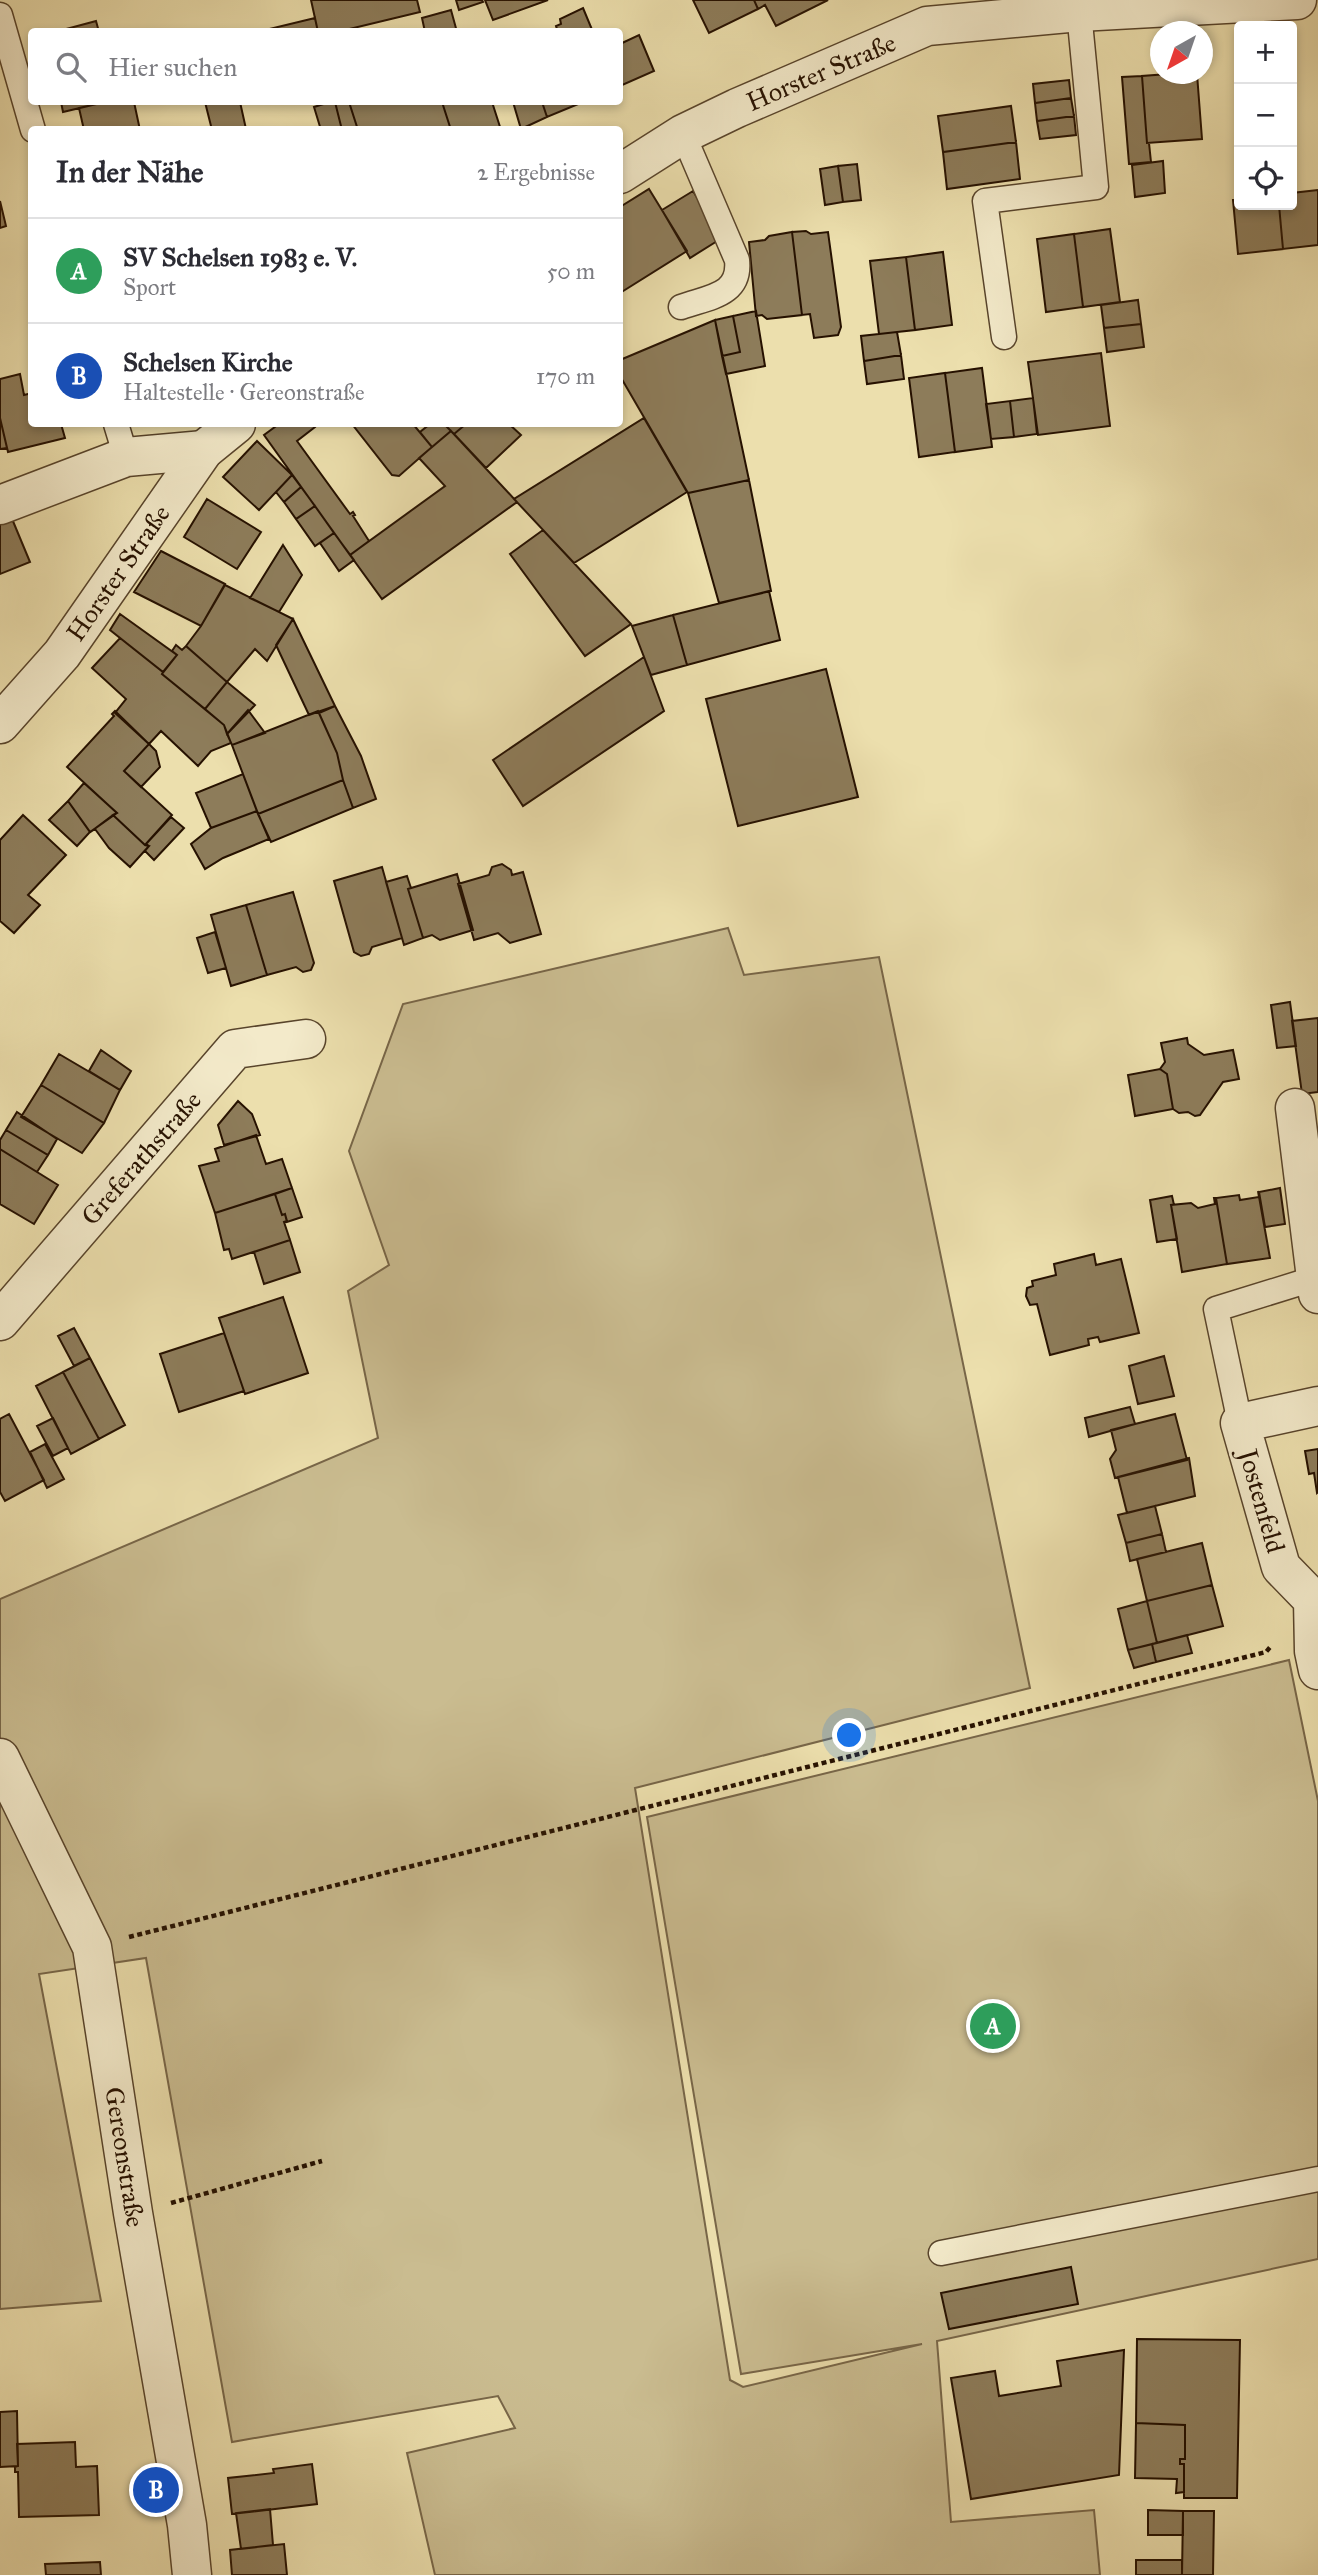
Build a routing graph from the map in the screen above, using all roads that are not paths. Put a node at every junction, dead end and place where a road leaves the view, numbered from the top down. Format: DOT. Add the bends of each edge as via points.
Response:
graph roads {
  1 [pos="1297,0"];
  2 [pos="1079,12"];
  3 [pos="0,15"];
  4 [pos="32,126"];
  5 [pos="683,134"];
  6 [pos="623,172"];
  7 [pos="681,307"];
  8 [pos="1004,337"];
  9 [pos="232,427"];
  10 [pos="121,440"];
  11 [pos="204,450"];
  12 [pos="0,505"];
  13 [pos="0,724"];
  14 [pos="306,1039"];
  15 [pos="1295,1108"];
  16 [pos="1317,1286"];
  17 [pos="0,1321"];
  18 [pos="1318,1406"];
  19 [pos="1240,1423"];
  20 [pos="1315,1600"];
  21 [pos="1318,1670"];
  22 [pos="0,1758"];
  23 [pos="1318,2179"];
  24 [pos="941,2253"];
  25 [pos="192,2575"];
  1 -- 2 [label="street, Horster Straße"];
  2 -- 5 [label="street, Horster Straße" via="927,26"];
  2 -- 8 [label="lane" via="1096,187 985,201"];
  3 -- 4 [label="lane"];
  5 -- 6 [label="street, Horster Straße"];
  5 -- 7 [label="lane" via="738,268 734,285 727,290"];
  9 -- 11 [label="street, Horster Straße"];
  10 -- 11 [label="street"];
  10 -- 12 [label="street"];
  11 -- 13 [label="street, Horster Straße" via="62,654"];
  14 -- 17 [label="street, Greferathstraße" via="235,1049"];
  15 -- 16 [label="street"];
  16 -- 19 [label="lane" via="1216,1309"];
  18 -- 19 [label="street, Jostenfeld"];
  19 -- 20 [label="street, Jostenfeld" via="1281,1567"];
  20 -- 21 [label="street"];
  22 -- 25 [label="street, Gereonstraße" via="92,1947"];
  23 -- 24 [label="lane"];
}
